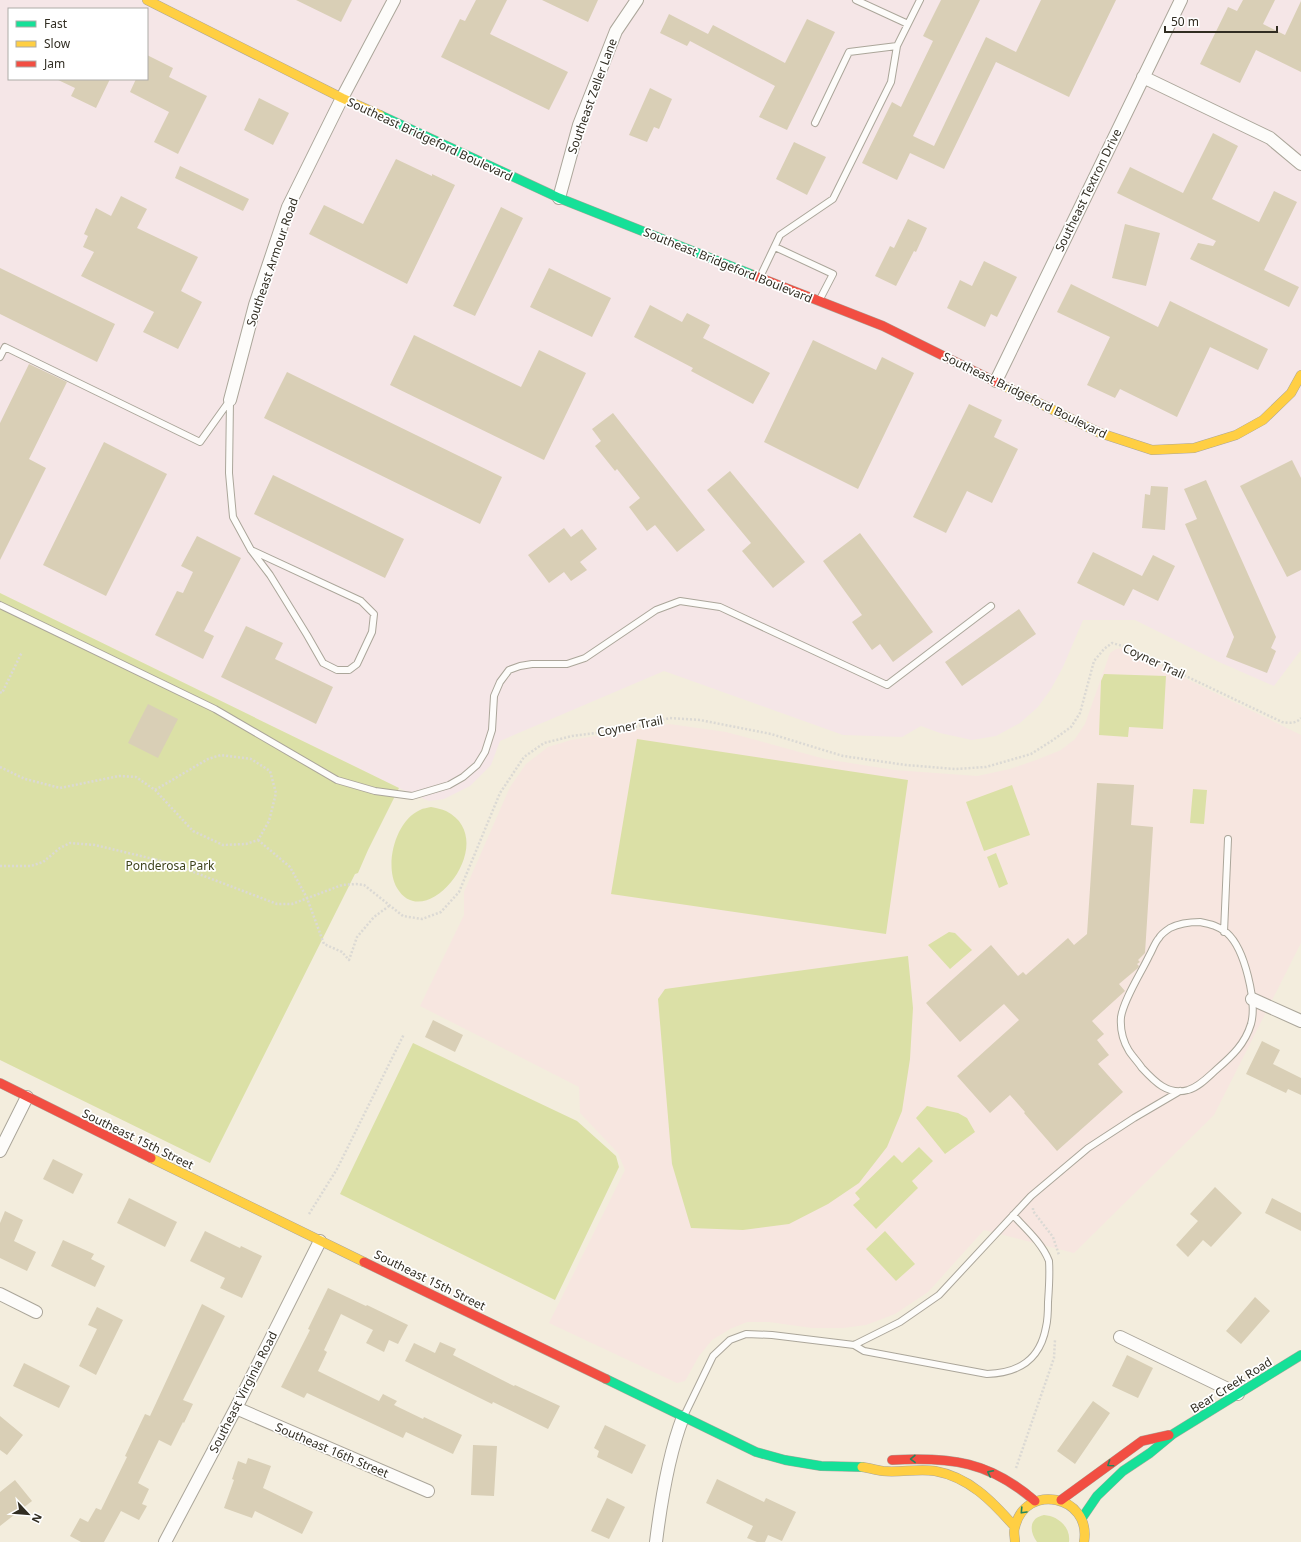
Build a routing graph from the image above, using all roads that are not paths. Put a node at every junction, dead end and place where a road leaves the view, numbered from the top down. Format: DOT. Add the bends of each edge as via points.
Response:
graph roads {
  1 [pos="147,0"];
  2 [pos="394,0"];
  3 [pos="637,0"];
  4 [pos="856,0"];
  5 [pos="920,0"];
  6 [pos="1181,0"];
  7 [pos="908,24"];
  8 [pos="897,46"];
  9 [pos="1143,77"];
  10 [pos="342,98"];
  11 [pos="815,123"];
  12 [pos="1301,164"];
  13 [pos="559,198"];
  14 [pos="774,246"];
  15 [pos="759,278"];
  16 [pos="819,301"];
  17 [pos="0,358"];
  18 [pos="1301,376"];
  19 [pos="996,381"];
  20 [pos="230,400"];
  21 [pos="251,550"];
  22 [pos="0,605"];
  23 [pos="992,606"];
  24 [pos="1228,840"];
  25 [pos="1224,932"];
  26 [pos="1252,999"];
  27 [pos="1301,1021"];
  28 [pos="0,1083"];
  29 [pos="1180,1091"];
  30 [pos="27,1097"];
  31 [pos="0,1151"];
  32 [pos="1013,1215"];
  33 [pos="320,1240"];
  34 [pos="0,1294"];
  35 [pos="36,1312"];
  36 [pos="1120,1336"];
  37 [pos="854,1345"];
  38 [pos="1301,1356"];
  39 [pos="1238,1394"];
  40 [pos="236,1408"];
  41 [pos="684,1418"];
  42 [pos="1173,1434"];
  43 [pos="858,1466"];
  44 [pos="428,1491"];
  45 [pos="1060,1500"];
  46 [pos="1035,1501"];
  47 [pos="1082,1518"];
  48 [pos="1014,1526"];
  49 [pos="1085,1541"];
  50 [pos="165,1542"];
  51 [pos="656,1542"];
  52 [pos="1015,1542"];
  1 -- 10 [label="street, Southeast Bridgeford Boulevard"];
  2 -- 10 [label="street, Southeast Armour Road"];
  3 -- 13 [label="street, Southeast Zeller Lane" via="616,31 579,125"];
  4 -- 7 [label="lane"];
  5 -- 7 [label="lane"];
  6 -- 9 [label="street, Southeast Textron Drive"];
  7 -- 8 [label="lane"];
  8 -- 11 [label="lane" via="849,52"];
  8 -- 14 [label="lane" via="891,82 833,198 780,235"];
  9 -- 12 [label="street" via="1270,138"];
  9 -- 19 [label="street, Southeast Textron Drive"];
  10 -- 13 [label="street, Southeast Bridgeford Boulevard"];
  10 -- 20 [label="street, Southeast Armour Road" via="288,207 255,306"];
  13 -- 15 [label="street, Southeast Bridgeford Boulevard"];
  14 -- 15 [label="lane"];
  14 -- 16 [label="lane" via="833,274"];
  15 -- 16 [label="street, Southeast Bridgeford Boulevard"];
  16 -- 19 [label="street, Southeast Bridgeford Boulevard" via="883,326"];
  17 -- 20 [label="lane" via="5,347 200,442"];
  18 -- 19 [label="street, Southeast Bridgeford Boulevard" via="1291,393 1263,420 1236,435 1194,448 1152,450 1100,433"];
  20 -- 21 [label="lane" via="229,473 233,517"];
  21 -- 21 [label="lane" via="270,575 323,663 337,670 349,670 357,664 372,632 374,614 361,601"];
  22 -- 23 [label="lane" via="216,709 337,780 375,791 412,796 449,785 477,765 485,752 492,730 494,696 509,670 532,664 567,664 585,658 656,610 680,601 720,607 887,685"];
  24 -- 25 [label="lane"];
  25 -- 26 [label="lane" via="1237,945 1243,959"];
  25 -- 29 [label="lane" via="1214,925 1200,922 1170,928 1158,938 1121,1016 1124,1043 1131,1054 1154,1081 1164,1088"];
  26 -- 27 [label="street"];
  26 -- 29 [label="lane" via="1251,1023 1234,1055 1198,1086"];
  28 -- 30 [label="street, Southeast 15th Street"];
  29 -- 32 [label="lane" via="1088,1148 1031,1196"];
  30 -- 31 [label="street"];
  30 -- 33 [label="street, Southeast 15th Street"];
  32 -- 37 [label="lane" via="939,1295 900,1322"];
  32 -- 37 [label="lane" via="1040,1244 1049,1262 1047,1326 1042,1342 1033,1357 1020,1368 1004,1374 987,1374 864,1351"];
  33 -- 40 [label="street, Southeast Virginia Road"];
  33 -- 41 [label="street, Southeast 15th Street"];
  34 -- 35 [label="street"];
  36 -- 39 [label="street"];
  37 -- 41 [label="lane" via="772,1335 746,1334 730,1340 713,1356"];
  38 -- 39 [label="street, Bear Creek Road"];
  39 -- 42 [label="street, Bear Creek Road"];
  40 -- 44 [label="street, Southeast 16th Street"];
  40 -- 50 [label="street, Southeast Virginia Road"];
  41 -- 43 [label="street, Southeast 15th Street" via="770,1456 821,1466"];
  41 -- 51 [label="street" via="675,1438"];
  42 -- 45 [label="street, Bear Creek Road, one-way" via="1142,1441"];
  42 -- 47 [label="street, Bear Creek Road" via="1123,1471 1097,1496"];
  46 -- 43 [label="street, Southeast 15th Street, one-way" via="1008,1482 966,1463 937,1459 881,1461"];
  43 -- 48 [label="street, Southeast 15th Street" via="884,1471 934,1472 950,1475 970,1484 994,1503"];
  45 -- 46 [label="street" via="1052,1498"];
  45 -- 47 [label="street" via="1069,1504"];
  46 -- 48 [label="street, one-way" via="1018,1516"];
  47 -- 49 [label="street"];
  48 -- 52 [label="street"];
}
